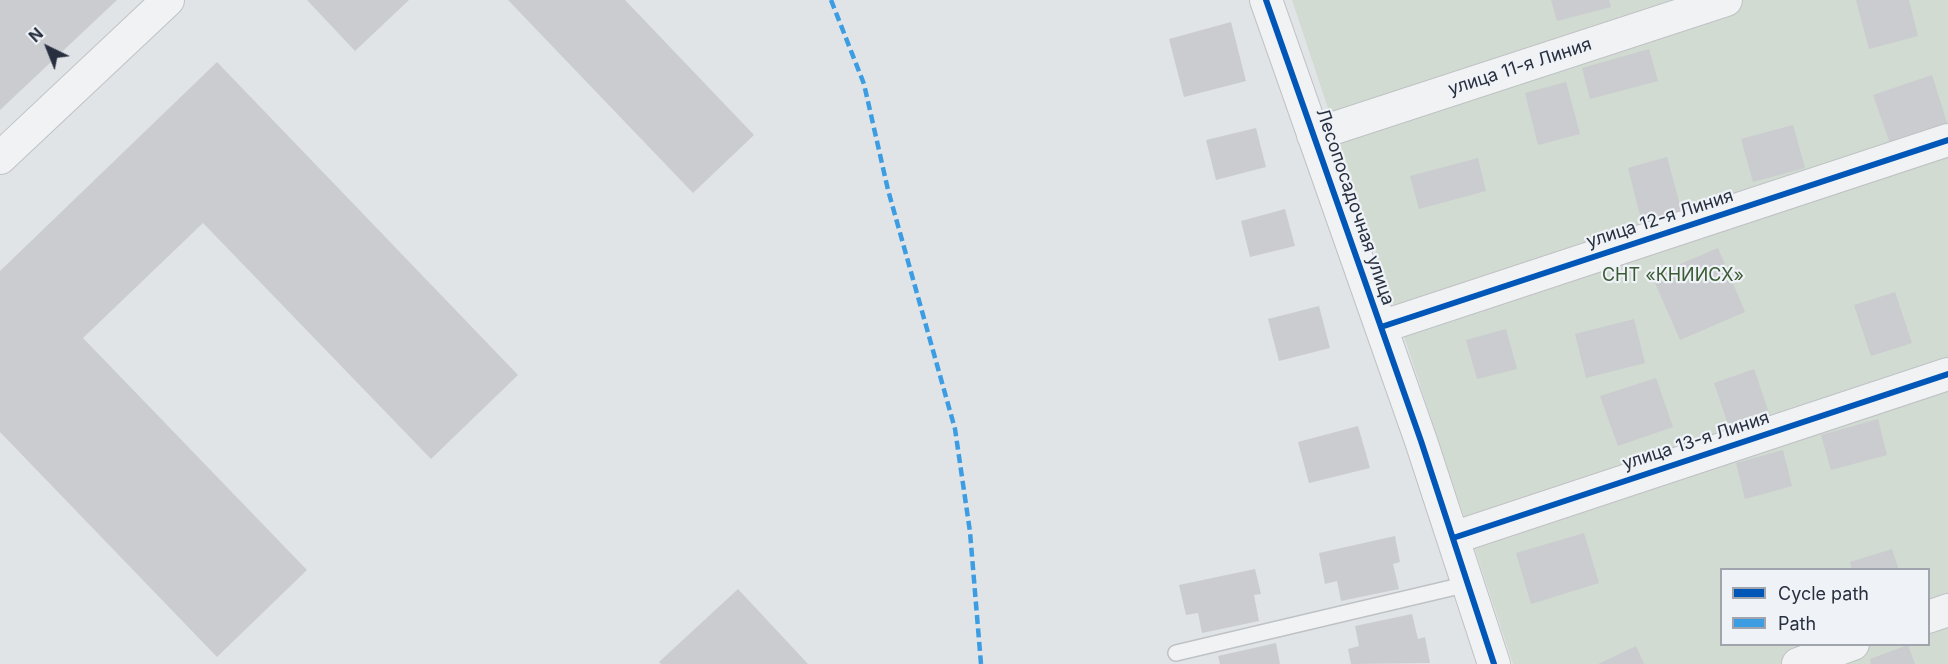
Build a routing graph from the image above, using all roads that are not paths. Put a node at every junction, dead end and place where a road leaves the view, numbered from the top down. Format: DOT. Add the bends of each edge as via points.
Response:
graph roads {
  1 [pos="168,0"];
  2 [pos="1266,0"];
  3 [pos="1726,0"];
  4 [pos="1313,135"];
  5 [pos="1948,140"];
  6 [pos="0,158"];
  7 [pos="1380,327"];
  8 [pos="1948,374"];
  9 [pos="1453,538"];
  10 [pos="1468,584"];
  11 [pos="1948,610"];
  12 [pos="1930,617"];
  13 [pos="1850,646"];
  14 [pos="1176,653"];
  15 [pos="1494,664"];
  16 [pos="1798,664"];
  1 -- 6 [label="street"];
  2 -- 4 [label="street, Лесопосадочная улица"];
  3 -- 4 [label="street, улица 11-я Линия"];
  4 -- 7 [label="street, Лесопосадочная улица"];
  5 -- 7 [label="street, улица 12-я Линия"];
  7 -- 9 [label="street, Лесопосадочная улица"];
  8 -- 9 [label="street, улица 13-я Линия"];
  9 -- 10 [label="street, Лесопосадочная улица"];
  10 -- 14 [label="lane"];
  10 -- 15 [label="street, Лесопосадочная улица"];
  11 -- 12 [label="street"];
  13 -- 16 [label="street"];
}
